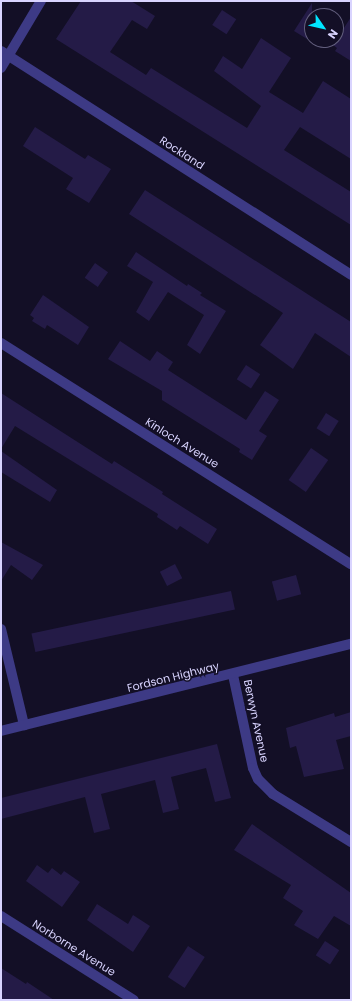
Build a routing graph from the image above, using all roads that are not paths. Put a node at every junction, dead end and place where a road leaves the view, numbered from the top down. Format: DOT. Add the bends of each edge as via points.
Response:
graph roads {
  1 [pos="41,1"];
  2 [pos="5,54"];
  3 [pos="1,68"];
  4 [pos="351,275"];
  5 [pos="1,343"];
  6 [pos="351,564"];
  7 [pos="1,629"];
  8 [pos="351,644"];
  9 [pos="234,675"];
  10 [pos="24,725"];
  11 [pos="1,731"];
  12 [pos="351,842"];
  13 [pos="1,916"];
  14 [pos="134,1000"];
  1 -- 2 [label="street"];
  2 -- 3 [label="street"];
  2 -- 4 [label="street, Rockland"];
  5 -- 6 [label="street, Kinloch Avenue"];
  7 -- 10 [label="street"];
  8 -- 9 [label="street, Fordson Highway"];
  9 -- 10 [label="street, Fordson Highway"];
  9 -- 12 [label="street, Berwyn Avenue" via="253,768 258,779 273,794"];
  10 -- 11 [label="street, Fordson Highway"];
  13 -- 14 [label="street, Norborne Avenue"];
}
